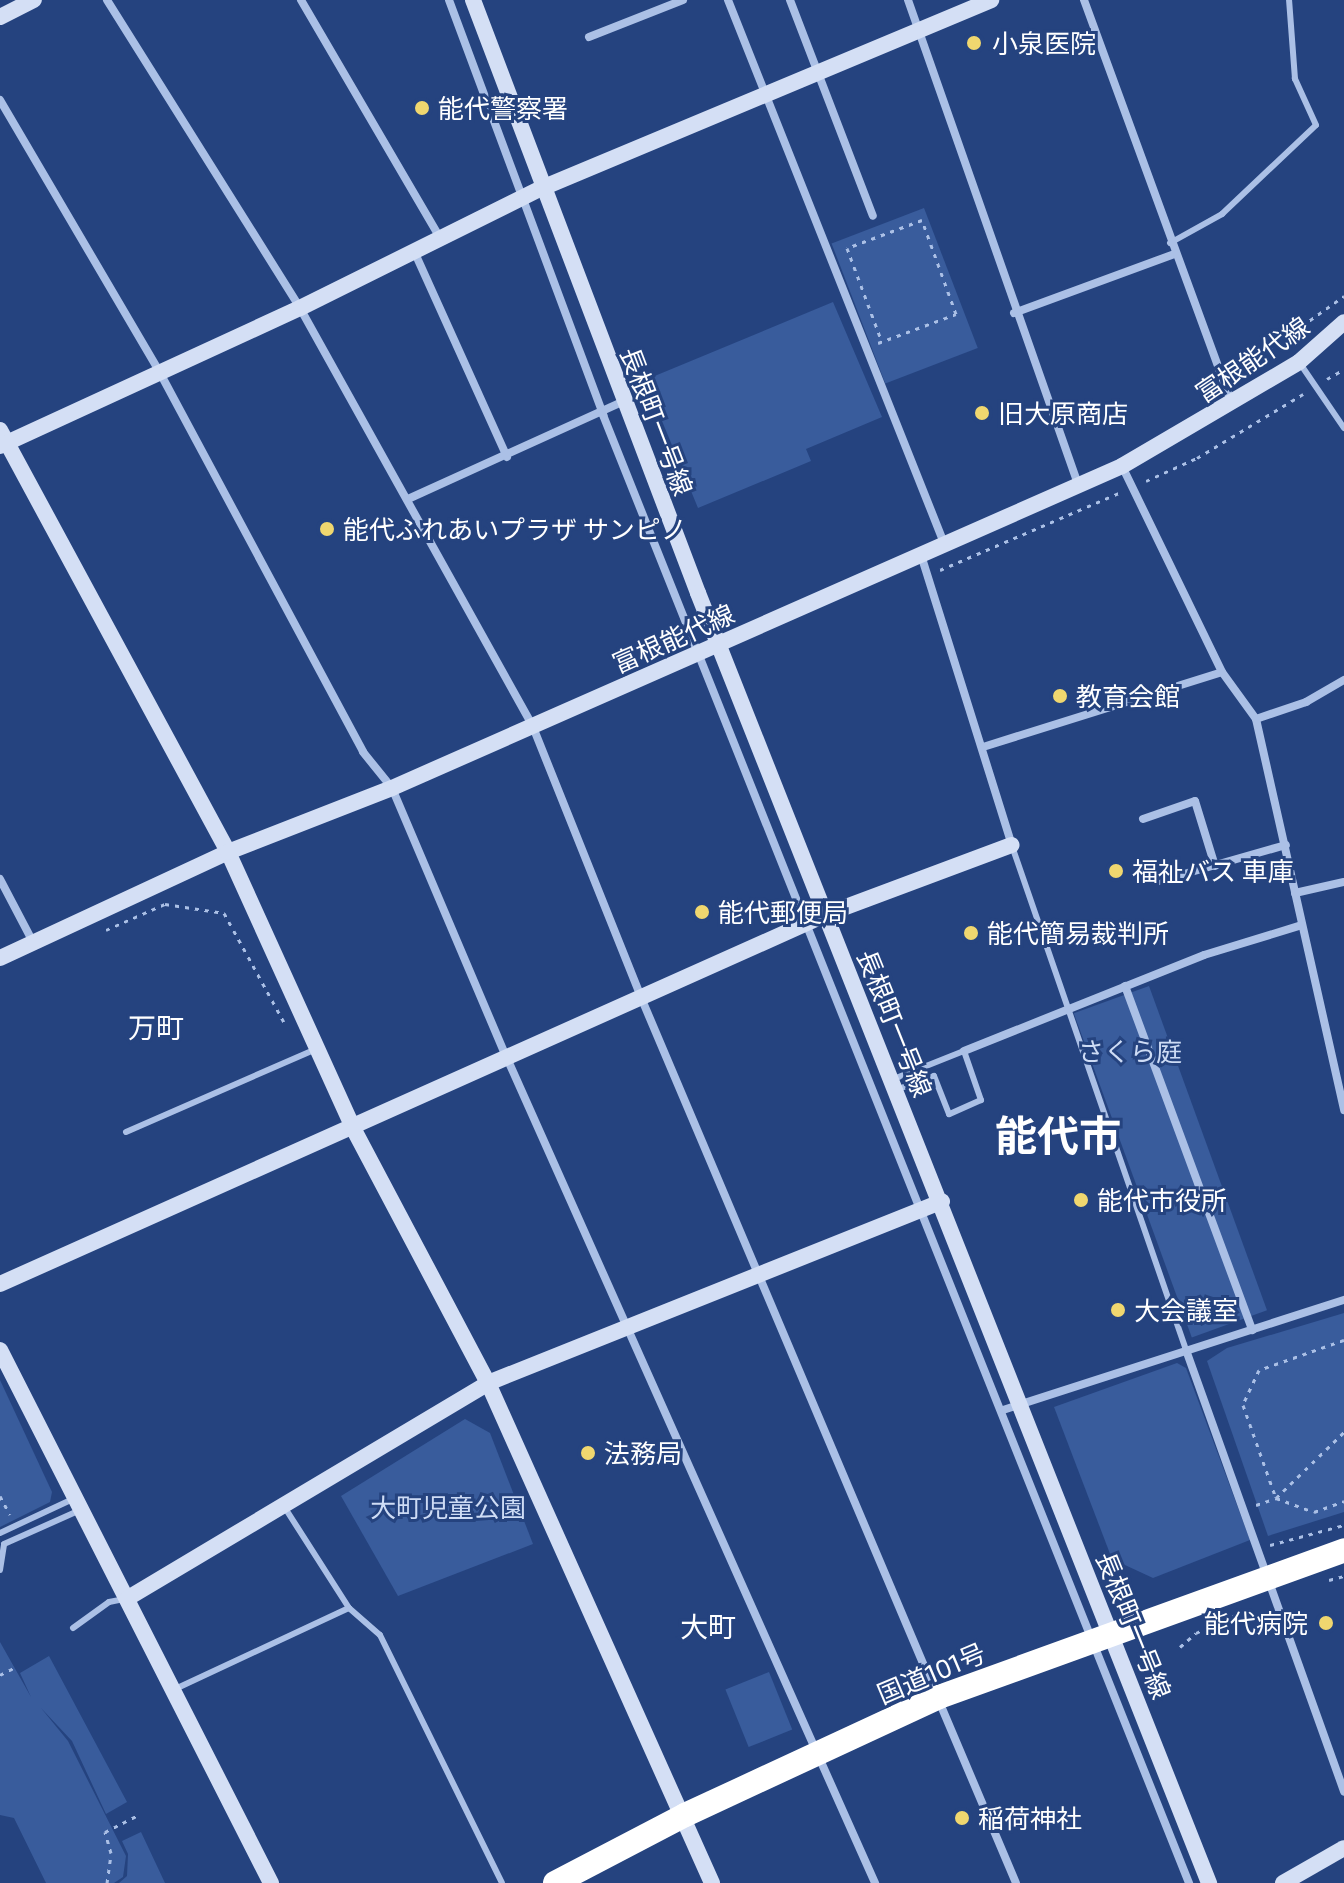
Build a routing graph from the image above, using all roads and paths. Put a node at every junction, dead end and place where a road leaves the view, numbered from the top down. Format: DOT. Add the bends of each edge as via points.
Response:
graph roads {
  1 [pos="34,0"];
  2 [pos="107,0"];
  3 [pos="301,0"];
  4 [pos="449,0"];
  5 [pos="473,0"];
  6 [pos="683,0"];
  7 [pos="728,0"];
  8 [pos="790,0"];
  9 [pos="908,0"];
  10 [pos="991,0"];
  11 [pos="1084,0"];
  12 [pos="1289,0"];
  13 [pos="0,17"];
  14 [pos="918,27"];
  15 [pos="589,37"];
  16 [pos="817,73"];
  17 [pos="764,95"];
  18 [pos="0,100"];
  19 [pos="542,188"];
  20 [pos="522,198"];
  21 [pos="873,216"];
  22 [pos="440,238"];
  23 [pos="1170,243"];
  24 [pos="414,251"];
  25 [pos="1174,254"];
  26 [pos="1344,296"];
  27 [pos="300,308"];
  28 [pos="1014,313"];
  29 [pos="1344,322"];
  30 [pos="882,342"];
  31 [pos="1261,355"];
  32 [pos="1299,362"];
  33 [pos="159,371"];
  34 [pos="624,401"];
  35 [pos="1232,404"];
  36 [pos="603,415"];
  37 [pos="1344,428"];
  38 [pos="2,440"];
  39 [pos="507,457"];
  40 [pos="1122,466"];
  41 [pos="1078,484"];
  42 [pos="408,499"];
  43 [pos="944,543"];
  44 [pos="921,555"];
  45 [pos="721,644"];
  46 [pos="700,652"];
  47 [pos="1222,672"];
  48 [pos="1344,680"];
  49 [pos="1256,719"];
  50 [pos="533,727"];
  51 [pos="983,747"];
  52 [pos="392,788"];
  53 [pos="1143,819"];
  54 [pos="1012,845"];
  55 [pos="1286,845"];
  56 [pos="228,852"];
  57 [pos="1215,866"];
  58 [pos="0,879"];
  59 [pos="1156,882"];
  60 [pos="1344,882"];
  61 [pos="1295,893"];
  62 [pos="827,914"];
  63 [pos="807,923"];
  64 [pos="1302,925"];
  65 [pos="96,935"];
  66 [pos="33,943"];
  67 [pos="0,958"];
  68 [pos="1125,986"];
  69 [pos="640,995"];
  70 [pos="1070,1008"];
  71 [pos="964,1051"];
  72 [pos="310,1052"];
  73 [pos="506,1056"];
  74 [pos="894,1085"];
  75 [pos="1344,1110"];
  76 [pos="353,1128"];
  77 [pos="126,1132"];
  78 [pos="942,1201"];
  79 [pos="924,1209"];
  80 [pos="757,1273"];
  81 [pos="0,1284"];
  82 [pos="1344,1300"];
  83 [pos="629,1327"];
  84 [pos="1252,1330"];
  85 [pos="1344,1340"];
  86 [pos="0,1350"];
  87 [pos="1186,1350"];
  88 [pos="488,1383"];
  89 [pos="1011,1408"];
  90 [pos="1344,1432"];
  91 [pos="0,1496"];
  92 [pos="1276,1498"];
  93 [pos="1344,1501"];
  94 [pos="79,1504"];
  95 [pos="283,1505"];
  96 [pos="1245,1509"];
  97 [pos="15,1525"];
  98 [pos="1344,1525"];
  99 [pos="0,1533"];
  100 [pos="1259,1548"];
  101 [pos="1344,1550"];
  102 [pos="0,1570"];
  103 [pos="1344,1576"];
  104 [pos="1317,1584"];
  105 [pos="1272,1586"];
  106 [pos="128,1598"];
  107 [pos="349,1608"];
  108 [pos="73,1628"];
  109 [pos="1103,1636"];
  110 [pos="1180,1647"];
  111 [pos="14,1668"];
  112 [pos="0,1675"];
  113 [pos="173,1690"];
  114 [pos="939,1697"];
  115 [pos="817,1756"];
  116 [pos="1344,1792"];
  117 [pos="685,1815"];
  118 [pos="137,1816"];
  119 [pos="1344,1848"];
  120 [pos="107,1883"];
  121 [pos="271,1883"];
  122 [pos="502,1883"];
  123 [pos="555,1883"];
  124 [pos="712,1883"];
  125 [pos="875,1883"];
  126 [pos="1016,1883"];
  127 [pos="1189,1883"];
  128 [pos="1209,1883"];
  129 [pos="1283,1883"];
  1 -- 13 [label="street"];
  2 -- 27 [label="street"];
  3 -- 22 [label="street"];
  4 -- 20 [label="street"];
  5 -- 19 [label="street, 長根町一号線"];
  6 -- 15 [label="street"];
  7 -- 17 [label="street"];
  8 -- 16 [label="street"];
  9 -- 14 [label="street"];
  10 -- 14 [label="street"];
  11 -- 23 [label="street"];
  12 -- 23 [label="lane" via="1295,79 1316,125 1222,214"];
  14 -- 16 [label="street"];
  14 -- 28 [label="street"];
  16 -- 17 [label="street"];
  16 -- 21 [label="street"];
  17 -- 19 [label="street"];
  17 -- 43 [label="street"];
  18 -- 33 [label="street"];
  19 -- 20 [label="street"];
  19 -- 34 [label="street, 長根町一号線"];
  20 -- 22 [label="street"];
  20 -- 36 [label="street"];
  22 -- 24 [label="street"];
  23 -- 25 [label="street"];
  24 -- 27 [label="street"];
  24 -- 39 [label="street"];
  25 -- 28 [label="street"];
  25 -- 35 [label="street"];
  26 -- 31 [label="path"];
  27 -- 33 [label="street"];
  27 -- 42 [label="street"];
  28 -- 41 [label="street"];
  29 -- 32 [label="street, 富根能代線"];
  30 -- 30 [label="path" via="956,314 922,220 847,248"];
  32 -- 35 [label="street, 富根能代線"];
  32 -- 37 [label="lane"];
  33 -- 38 [label="street"];
  33 -- 52 [label="street" via="356,740"];
  34 -- 36 [label="street"];
  34 -- 45 [label="street, 長根町一号線"];
  35 -- 40 [label="street, 富根能代線"];
  36 -- 39 [label="street"];
  36 -- 46 [label="street"];
  38 -- 56 [label="street"];
  39 -- 42 [label="street"];
  40 -- 41 [label="street, 富根能代線"];
  40 -- 47 [label="street"];
  41 -- 43 [label="street, 富根能代線"];
  42 -- 50 [label="street"];
  43 -- 44 [label="street, 富根能代線"];
  44 -- 45 [label="street, 富根能代線"];
  44 -- 51 [label="street"];
  45 -- 46 [label="street, 富根能代線"];
  45 -- 62 [label="street, 長根町一号線"];
  46 -- 50 [label="street, 富根能代線"];
  46 -- 63 [label="street"];
  47 -- 49 [label="street"];
  47 -- 51 [label="street"];
  48 -- 49 [label="street" via="1306,702"];
  49 -- 55 [label="street"];
  50 -- 52 [label="street, 富根能代線"];
  50 -- 69 [label="street"];
  51 -- 54 [label="street"];
  52 -- 56 [label="street, 富根能代線"];
  52 -- 73 [label="street"];
  53 -- 57 [label="street" via="1195,801"];
  54 -- 62 [label="street"];
  54 -- 70 [label="lane"];
  55 -- 57 [label="street"];
  55 -- 61 [label="street"];
  56 -- 66 [label="street, 富根能代線"];
  56 -- 72 [label="street"];
  57 -- 59 [label="street"];
  58 -- 66 [label="street"];
  60 -- 61 [label="street"];
  61 -- 64 [label="street"];
  62 -- 63 [label="street"];
  62 -- 74 [label="street, 長根町一号線"];
  63 -- 69 [label="street"];
  63 -- 79 [label="street"];
  64 -- 68 [label="street"];
  64 -- 75 [label="street"];
  65 -- 72 [label="path" via="165,904 224,913"];
  66 -- 67 [label="street, 富根能代線"];
  68 -- 70 [label="street"];
  68 -- 84 [label="street"];
  69 -- 73 [label="street"];
  69 -- 80 [label="street"];
  70 -- 71 [label="street"];
  70 -- 87 [label="lane"];
  71 -- 74 [label="lane"];
  71 -- 74 [label="lane" via="981,1100 949,1114 934,1076"];
  72 -- 76 [label="street"];
  72 -- 77 [label="lane"];
  73 -- 76 [label="street"];
  73 -- 83 [label="street"];
  74 -- 78 [label="street, 長根町一号線"];
  76 -- 81 [label="street" via="324,1136"];
  76 -- 88 [label="street"];
  78 -- 79 [label="street"];
  78 -- 89 [label="street, 長根町一号線"];
  79 -- 80 [label="street"];
  79 -- 89 [label="street"];
  80 -- 83 [label="street"];
  80 -- 114 [label="street"];
  82 -- 84 [label="street"];
  83 -- 88 [label="street"];
  83 -- 115 [label="street"];
  84 -- 87 [label="street"];
  85 -- 92 [label="path" via="1259,1370 1243,1405"];
  86 -- 94 [label="street"];
  87 -- 89 [label="street"];
  87 -- 96 [label="street"];
  88 -- 95 [label="street"];
  88 -- 117 [label="street"];
  89 -- 109 [label="street, 長根町一号線"];
  90 -- 92 [label="path"];
  91 -- 97 [label="path"];
  92 -- 93 [label="path" via="1314,1512"];
  92 -- 96 [label="path"];
  94 -- 97 [label="lane"];
  94 -- 102 [label="lane" via="4,1544"];
  94 -- 106 [label="street"];
  95 -- 106 [label="street"];
  95 -- 107 [label="lane"];
  96 -- 100 [label="street"];
  97 -- 99 [label="lane"];
  98 -- 100 [label="path"];
  100 -- 105 [label="street"];
  101 -- 105 [label="highway, 国道101号"];
  103 -- 104 [label="path"];
  105 -- 109 [label="highway, 国道101号"];
  105 -- 110 [label="path"];
  105 -- 116 [label="street"];
  106 -- 108 [label="lane" via="109,1602"];
  106 -- 113 [label="street"];
  107 -- 113 [label="lane"];
  107 -- 122 [label="lane" via="380,1635"];
  109 -- 114 [label="highway, 国道101号"];
  109 -- 127 [label="street"];
  109 -- 128 [label="street, 長根町一号線"];
  111 -- 112 [label="path"];
  113 -- 121 [label="street"];
  114 -- 115 [label="highway, 国道101号"];
  114 -- 126 [label="street"];
  115 -- 117 [label="highway, 国道101号"];
  115 -- 125 [label="street"];
  117 -- 123 [label="highway, 国道101号"];
  117 -- 124 [label="street"];
  118 -- 120 [label="path" via="105,1832 111,1853"];
  119 -- 129 [label="street"];
}
